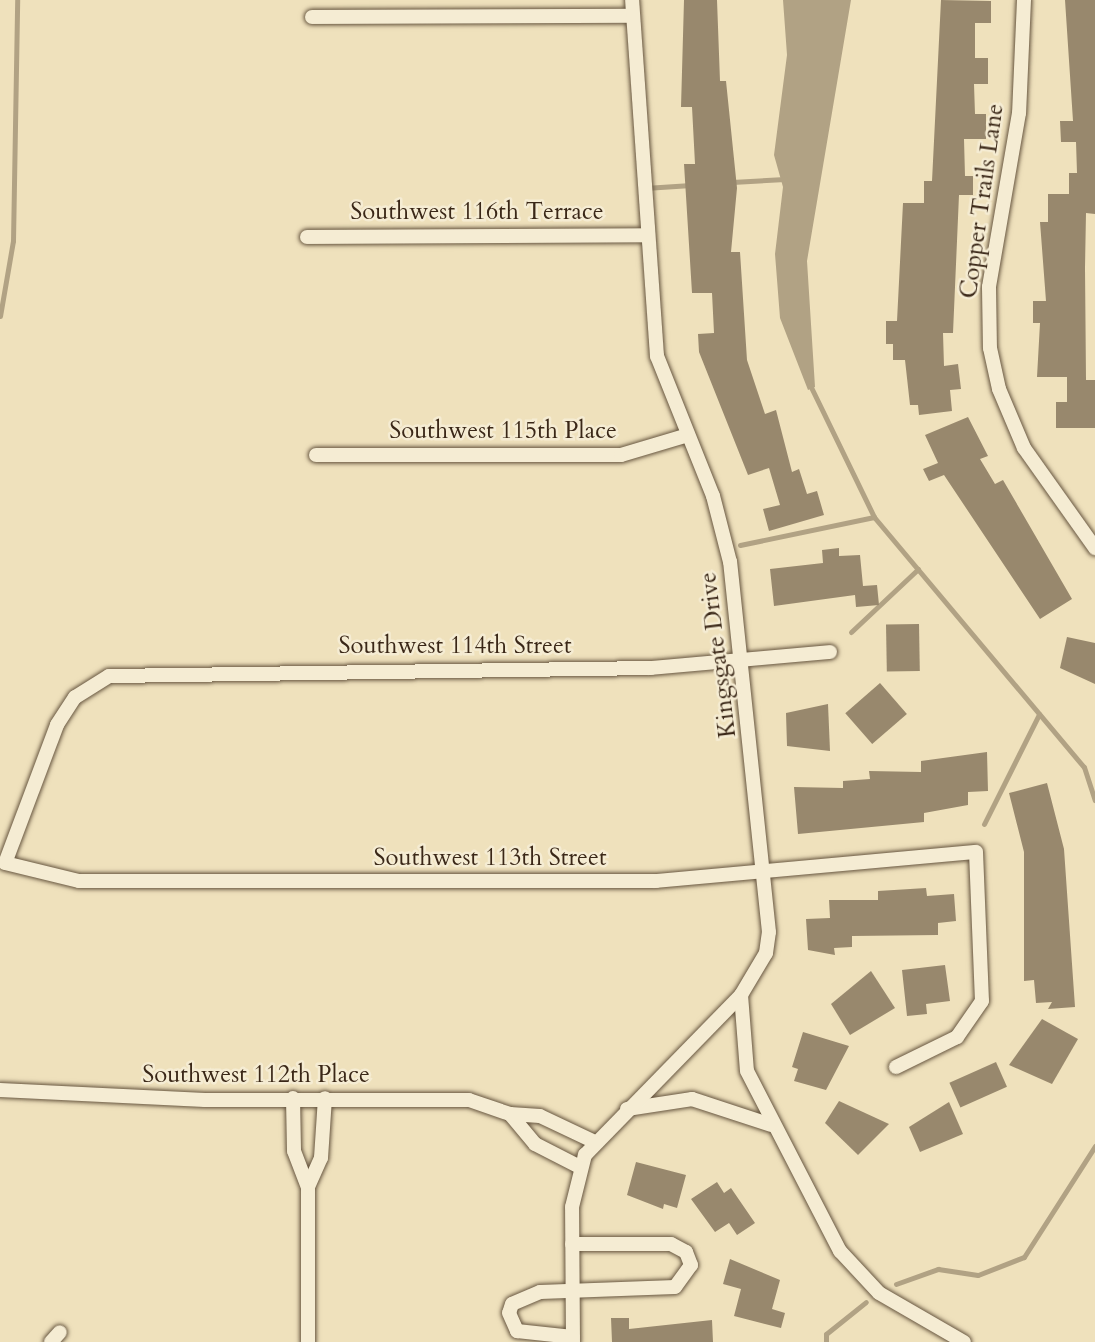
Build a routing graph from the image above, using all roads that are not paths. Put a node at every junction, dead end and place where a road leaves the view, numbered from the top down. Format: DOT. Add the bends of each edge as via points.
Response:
graph roads {
  1 [pos="632,0"];
  2 [pos="1024,0"];
  3 [pos="633,16"];
  4 [pos="312,17"];
  5 [pos="648,235"];
  6 [pos="307,237"];
  7 [pos="688,435"];
  8 [pos="316,454"];
  9 [pos="1095,548"];
  10 [pos="830,652"];
  11 [pos="742,661"];
  12 [pos="5,863"];
  13 [pos="765,871"];
  14 [pos="741,995"];
  15 [pos="896,1067"];
  16 [pos="0,1090"];
  17 [pos="293,1098"];
  18 [pos="325,1098"];
  19 [pos="626,1109"];
  20 [pos="510,1114"];
  21 [pos="771,1125"];
  22 [pos="593,1141"];
  23 [pos="580,1167"];
  24 [pos="308,1187"];
  25 [pos="572,1244"];
  26 [pos="572,1289"];
  27 [pos="573,1340"];
  28 [pos="308,1342"];
  29 [pos="964,1342"];
  1 -- 3 [label="street, Kingsgate Drive"];
  2 -- 9 [label="street, Copper Trails Lane" via="1016,135 989,287 990,348 999,389 1024,448"];
  3 -- 4 [label="street"];
  3 -- 5 [label="street, Kingsgate Drive"];
  5 -- 6 [label="street, Southwest 116th Terrace"];
  5 -- 7 [label="street, Kingsgate Drive" via="657,356"];
  7 -- 8 [label="street, Southwest 115th Place" via="613,455"];
  7 -- 11 [label="street, Kingsgate Drive" via="723,528"];
  10 -- 11 [label="street, Southwest 114th Street"];
  11 -- 12 [label="street, Southwest 114th Street" via="624,668 137,670 83,690 57,724"];
  11 -- 13 [label="street, Kingsgate Drive"];
  12 -- 13 [label="street, Southwest 113th Street" via="79,881 656,881"];
  13 -- 14 [label="street, Kingsgate Drive" via="766,953"];
  13 -- 15 [label="street, Southwest 113th Street" via="976,852 982,1001 957,1037"];
  14 -- 19 [label="street, Kingsgate Drive"];
  14 -- 21 [label="street" via="743,1056"];
  16 -- 17 [label="street, Southwest 112th Place"];
  17 -- 18 [label="street, Southwest 112th Place"];
  17 -- 24 [label="street" via="294,1151"];
  18 -- 20 [label="street, Southwest 112th Place" via="469,1100"];
  18 -- 24 [label="street" via="321,1158"];
  19 -- 21 [label="street" via="692,1099"];
  19 -- 22 [label="street, Kingsgate Drive"];
  20 -- 22 [label="street, Southwest 112th Place" via="540,1116"];
  20 -- 23 [label="street" via="535,1144"];
  21 -- 29 [label="street" via="854,1268 894,1304"];
  22 -- 23 [label="street, Kingsgate Drive"];
  23 -- 25 [label="street, Kingsgate Drive"];
  24 -- 28 [label="street"];
  25 -- 26 [label="street, Kingsgate Drive"];
  25 -- 26 [label="street, Kingsgate Drive" via="671,1244 687,1252 691,1265 675,1287"];
  26 -- 27 [label="street, Kingsgate Drive"];
  26 -- 27 [label="street, Kingsgate Drive" via="519,1297 509,1313 524,1334"];
}
